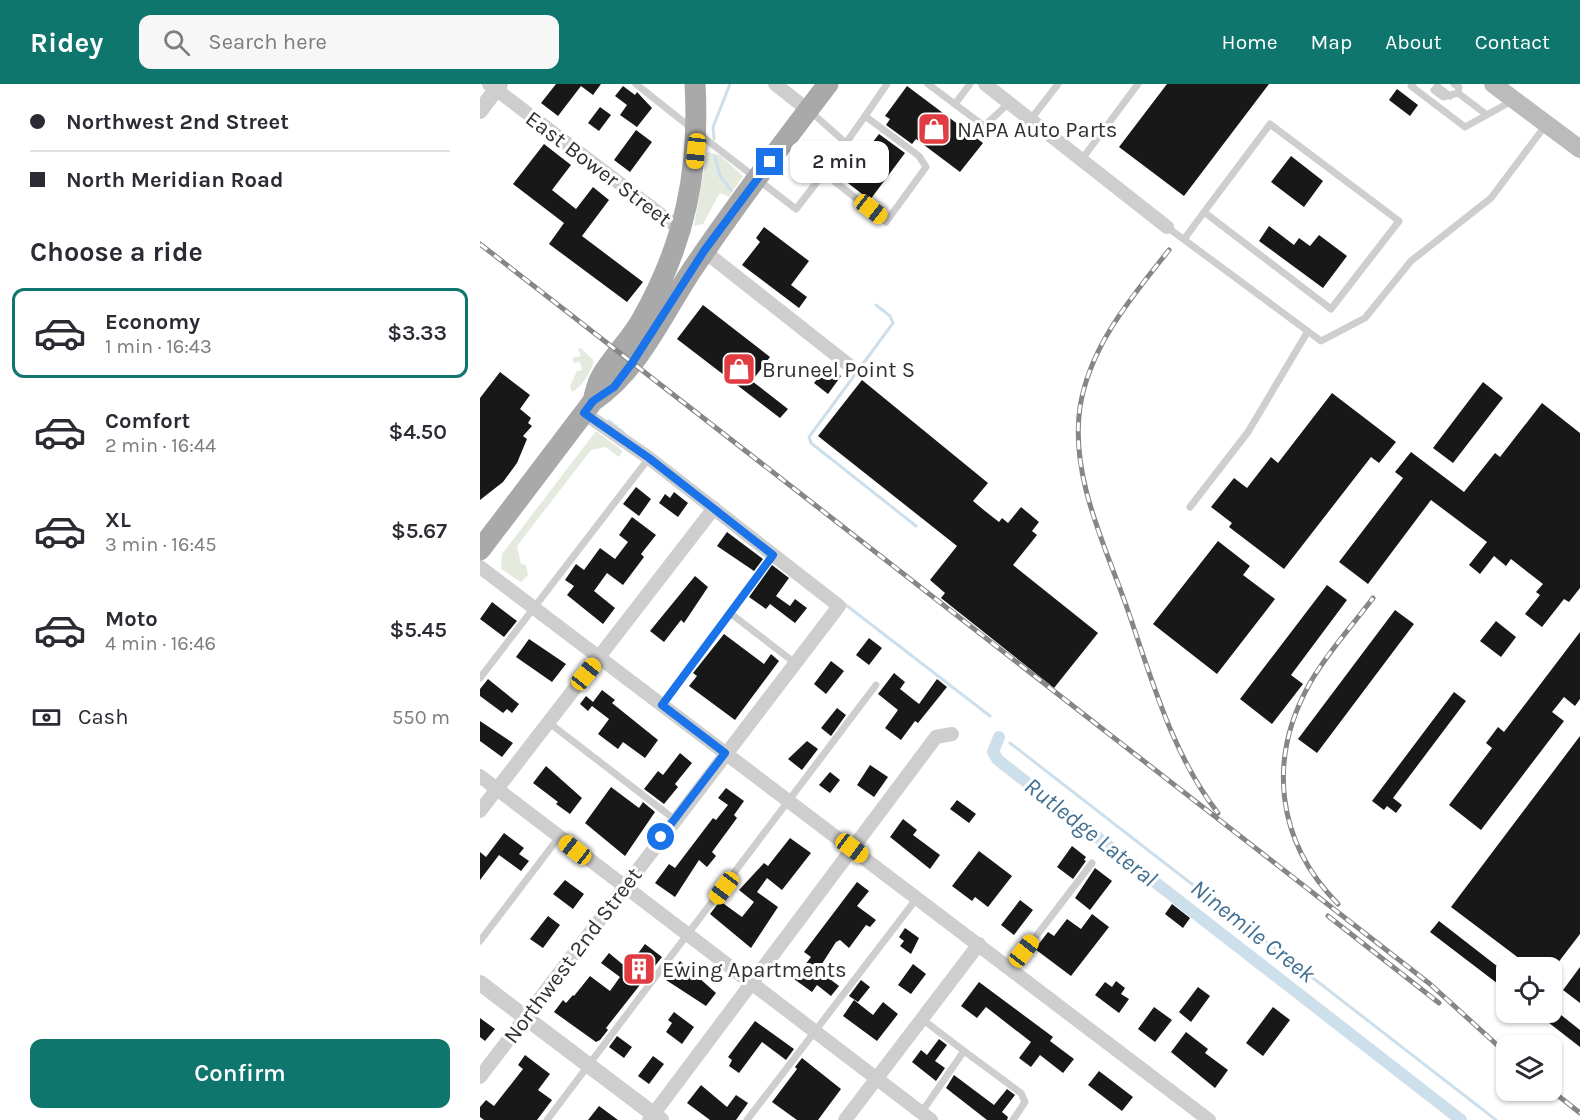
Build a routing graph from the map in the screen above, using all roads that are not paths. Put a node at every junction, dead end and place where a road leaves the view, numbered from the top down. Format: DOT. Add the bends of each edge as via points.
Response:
graph roads {
  1 [pos="636,84"];
  2 [pos="695,84"];
  3 [pos="775,84"];
  4 [pos="828,84"];
  5 [pos="887,84"];
  6 [pos="928,84"];
  7 [pos="970,84"];
  8 [pos="985,84"];
  9 [pos="1058,84"];
  10 [pos="1138,84"];
  11 [pos="1413,84"];
  12 [pos="1493,84"];
  13 [pos="495,86"];
  14 [pos="1435,88"];
  15 [pos="1452,89"];
  16 [pos="1514,100"];
  17 [pos="1009,103"];
  18 [pos="955,104"];
  19 [pos="1440,109"];
  20 [pos="808,110"];
  21 [pos="480,111"];
  22 [pos="1487,115"];
  23 [pos="865,116"];
  24 [pos="1031,119"];
  25 [pos="1547,124"];
  26 [pos="698,133"];
  27 [pos="846,143"];
  28 [pos="1580,149"];
  29 [pos="1082,159"];
  30 [pos="824,173"];
  31 [pos="757,179"];
  32 [pos="1204,212"];
  33 [pos="1167,227"];
  34 [pos="681,230"];
  35 [pos="1185,238"];
  36 [pos="704,251"];
  37 [pos="1308,331"];
  38 [pos="850,366"];
  39 [pos="588,407"];
  40 [pos="649,458"];
  41 [pos="1190,507"];
  42 [pos="714,508"];
  43 [pos="480,550"];
  44 [pos="773,555"];
  45 [pos="480,567"];
  46 [pos="534,608"];
  47 [pos="730,613"];
  48 [pos="599,658"];
  49 [pos="795,663"];
  50 [pos="480,678"];
  51 [pos="876,685"];
  52 [pos="662,705"];
  53 [pos="548,722"];
  54 [pos="952,734"];
  55 [pos="725,753"];
  56 [pos="480,776"];
  57 [pos="497,789"];
  58 [pos="789,801"];
  59 [pos="480,811"];
  60 [pos="674,819"];
  61 [pos="559,837"];
  62 [pos="852,848"];
  63 [pos="1092,863"];
  64 [pos="623,887"];
  65 [pos="917,898"];
  66 [pos="688,936"];
  67 [pos="480,941"];
  68 [pos="979,944"];
  69 [pos="1011,969"];
  70 [pos="480,983"];
  71 [pos="750,983"];
  72 [pos="525,1017"];
  73 [pos="922,1019"];
  74 [pos="814,1032"];
  75 [pos="964,1051"];
  76 [pos="589,1066"];
  77 [pos="480,1077"];
  78 [pos="876,1079"];
  79 [pos="926,1116"];
  80 [pos="654,1118"];
  81 [pos="547,1120"];
  82 [pos="747,1120"];
  83 [pos="845,1120"];
  84 [pos="1012,1120"];
  85 [pos="1209,1120"];
  1 -- 26 [label="lane"];
  2 -- 26 [label="main road"];
  3 -- 20 [label="street"];
  4 -- 20 [label="main road"];
  5 -- 23 [label="lane"];
  6 -- 18 [label="lane"];
  7 -- 18 [label="lane"];
  8 -- 17 [label="street"];
  9 -- 24 [label="lane"];
  10 -- 29 [label="lane"];
  11 -- 19 [label="lane" via="1411,87"];
  12 -- 16 [label="main road"];
  13 -- 21 [label="street"];
  13 -- 34 [label="street, East Bower Street"];
  14 -- 15 [label="lane" via="1443,97"];
  15 -- 19 [label="lane"];
  15 -- 22 [label="lane"];
  16 -- 22 [label="lane"];
  16 -- 25 [label="main road"];
  17 -- 18 [label="lane" via="984,126"];
  17 -- 24 [label="street"];
  19 -- 22 [label="lane" via="1465,127"];
  20 -- 27 [label="lane"];
  20 -- 31 [label="main road"];
  23 -- 27 [label="lane"];
  23 -- 30 [label="lane" via="919,156 926,167 920,176 886,222"];
  24 -- 29 [label="street"];
  25 -- 28 [label="main road"];
  25 -- 37 [label="lane" via="1491,198 1411,261 1365,318 1320,341"];
  26 -- 31 [label="lane"];
  26 -- 34 [label="main road" via="692,186"];
  27 -- 30 [label="lane"];
  29 -- 33 [label="street"];
  30 -- 31 [label="lane" via="796,209"];
  31 -- 36 [label="main road"];
  32 -- 32 [label="lane" via="1331,309 1399,221 1270,124"];
  32 -- 35 [label="lane"];
  33 -- 35 [label="lane"];
  34 -- 39 [label="main road" via="652,301 600,376"];
  35 -- 37 [label="lane"];
  36 -- 38 [label="street"];
  36 -- 39 [label="main road" via="614,387"];
  37 -- 41 [label="lane" via="1248,432"];
  39 -- 40 [label="street"];
  39 -- 43 [label="main road"];
  40 -- 42 [label="street"];
  40 -- 46 [label="lane"];
  42 -- 44 [label="street"];
  42 -- 48 [label="street"];
  44 -- 47 [label="lane"];
  44 -- 49 [label="street, Northwest 2nd Street" via="839,606"];
  45 -- 46 [label="street"];
  46 -- 48 [label="street"];
  46 -- 50 [label="lane"];
  47 -- 49 [label="lane"];
  47 -- 52 [label="lane"];
  48 -- 52 [label="street"];
  48 -- 53 [label="street"];
  49 -- 55 [label="street, Northwest 2nd Street"];
  51 -- 58 [label="lane"];
  52 -- 55 [label="street"];
  53 -- 57 [label="street"];
  53 -- 60 [label="lane"];
  54 -- 62 [label="street" via="936,737"];
  55 -- 58 [label="street"];
  55 -- 60 [label="street, Northwest 2nd Street"];
  56 -- 57 [label="street"];
  57 -- 59 [label="street"];
  57 -- 61 [label="street"];
  58 -- 62 [label="street"];
  58 -- 66 [label="lane"];
  60 -- 64 [label="street, Northwest 2nd Street"];
  61 -- 64 [label="street"];
  61 -- 67 [label="lane"];
  62 -- 65 [label="street"];
  62 -- 71 [label="street"];
  63 -- 69 [label="lane"];
  64 -- 66 [label="street"];
  64 -- 72 [label="street, Northwest 2nd Street"];
  65 -- 68 [label="street"];
  65 -- 74 [label="lane"];
  66 -- 71 [label="street"];
  66 -- 76 [label="lane"];
  68 -- 69 [label="street"];
  68 -- 73 [label="street"];
  69 -- 85 [label="street"];
  70 -- 72 [label="street"];
  71 -- 74 [label="street"];
  71 -- 80 [label="street"];
  72 -- 76 [label="street"];
  72 -- 77 [label="street, Northwest 2nd Street"];
  73 -- 75 [label="lane"];
  73 -- 78 [label="street"];
  74 -- 78 [label="street"];
  74 -- 82 [label="lane"];
  75 -- 79 [label="lane"];
  75 -- 84 [label="lane" via="1021,1093 1025,1102"];
  76 -- 80 [label="street"];
  76 -- 81 [label="lane"];
  78 -- 79 [label="street"];
  78 -- 83 [label="street"];
}
